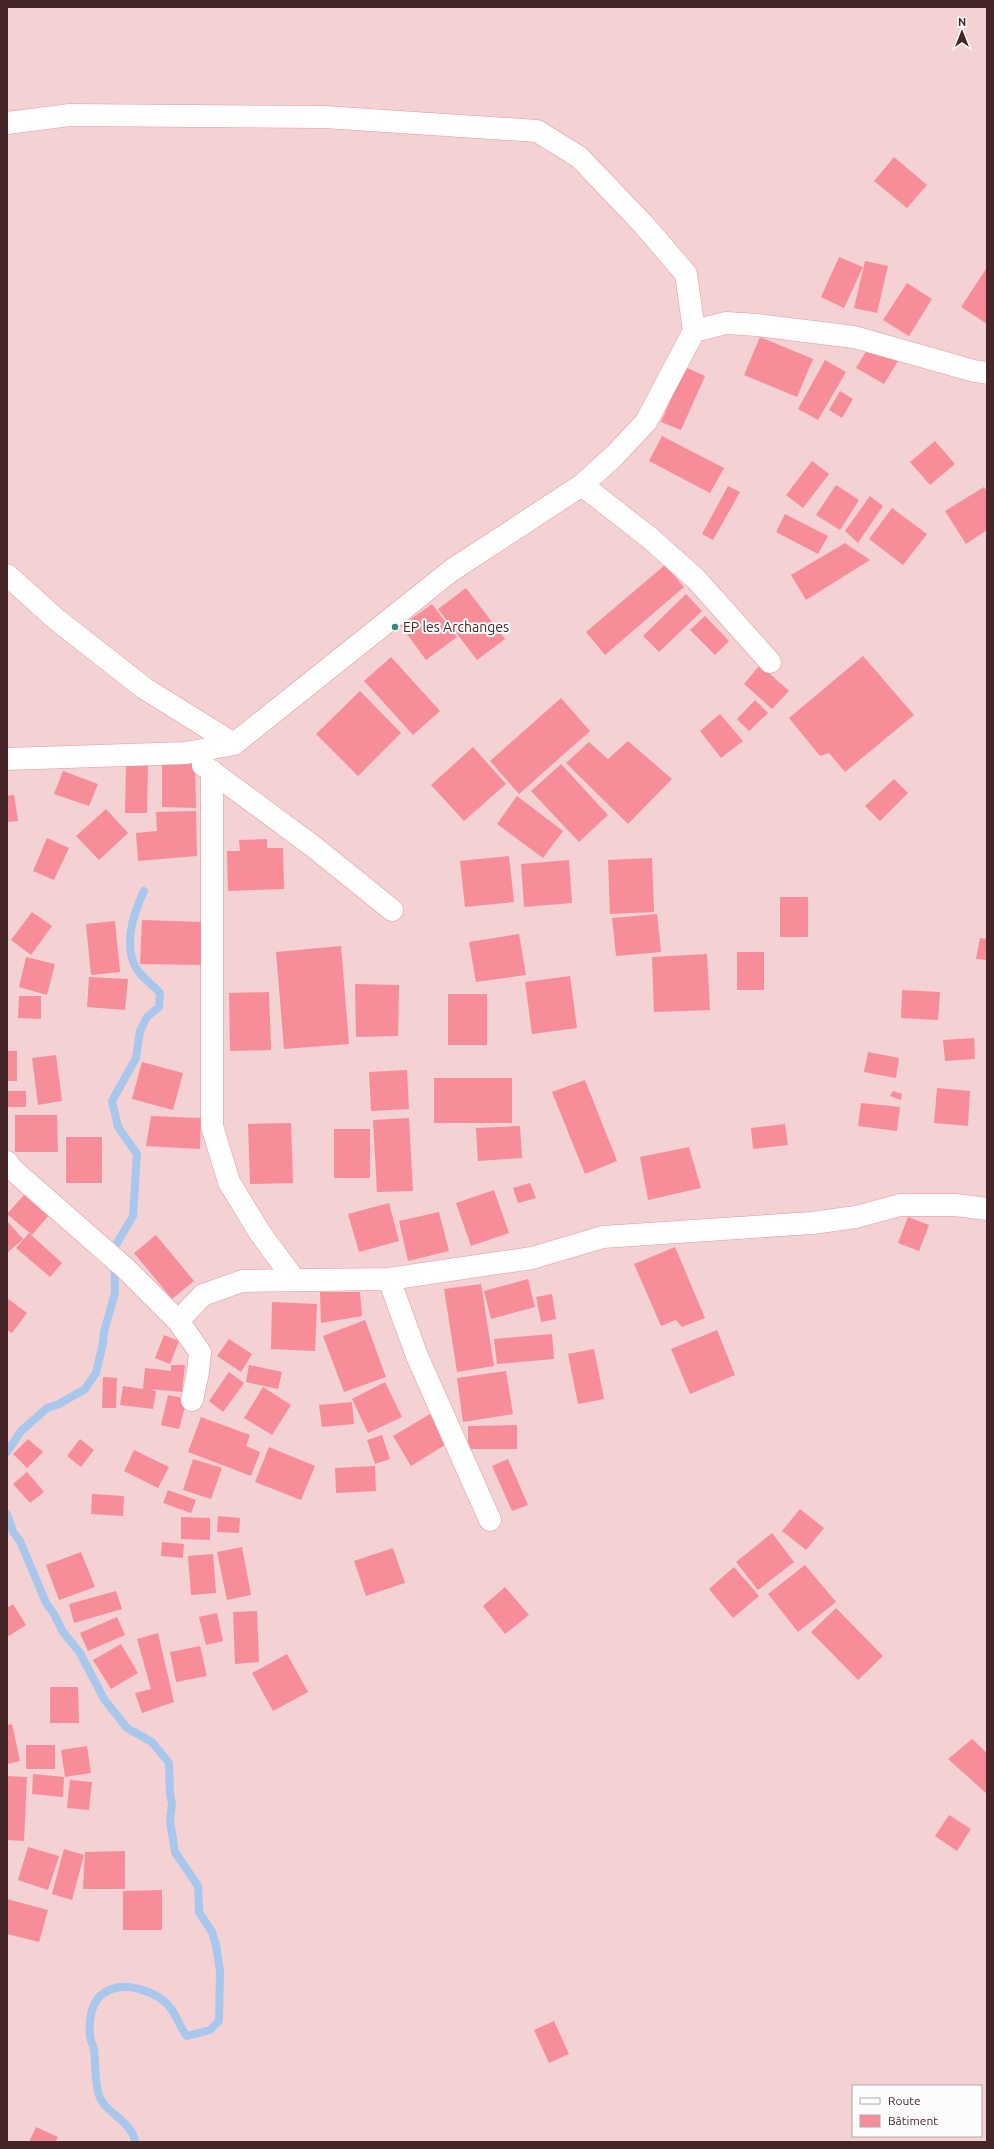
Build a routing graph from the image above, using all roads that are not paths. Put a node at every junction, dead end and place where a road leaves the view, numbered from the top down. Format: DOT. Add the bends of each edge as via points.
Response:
graph roads {
  1 [pos="7,123"];
  2 [pos="694,331"];
  3 [pos="987,373"];
  4 [pos="582,485"];
  5 [pos="7,575"];
  6 [pos="770,662"];
  7 [pos="234,744"];
  8 [pos="186,753"];
  9 [pos="7,759"];
  10 [pos="212,770"];
  11 [pos="392,910"];
  12 [pos="7,1162"];
  13 [pos="987,1209"];
  14 [pos="294,1279"];
  15 [pos="389,1279"];
  16 [pos="178,1321"];
  17 [pos="192,1400"];
  18 [pos="490,1520"];
  1 -- 2 [label="street" via="70,115 324,117 537,131 579,156 686,274"];
  2 -- 3 [label="street" via="726,323 854,338"];
  2 -- 4 [label="street" via="646,422"];
  4 -- 6 [label="street" via="650,538 696,579"];
  4 -- 7 [label="street" via="452,570"];
  5 -- 7 [label="street" via="56,619 144,688"];
  7 -- 8 [label="street"];
  8 -- 9 [label="street"];
  8 -- 10 [label="street"];
  10 -- 11 [label="street"];
  10 -- 14 [label="street" via="212,1126 230,1182 260,1233"];
  12 -- 16 [label="street" via="125,1268"];
  13 -- 15 [label="street" via="900,1206 856,1217 812,1223 603,1237 532,1258"];
  14 -- 15 [label="street"];
  14 -- 16 [label="street" via="242,1281 203,1295"];
  15 -- 18 [label="street" via="417,1356"];
  16 -- 17 [label="street" via="200,1352"];
}
